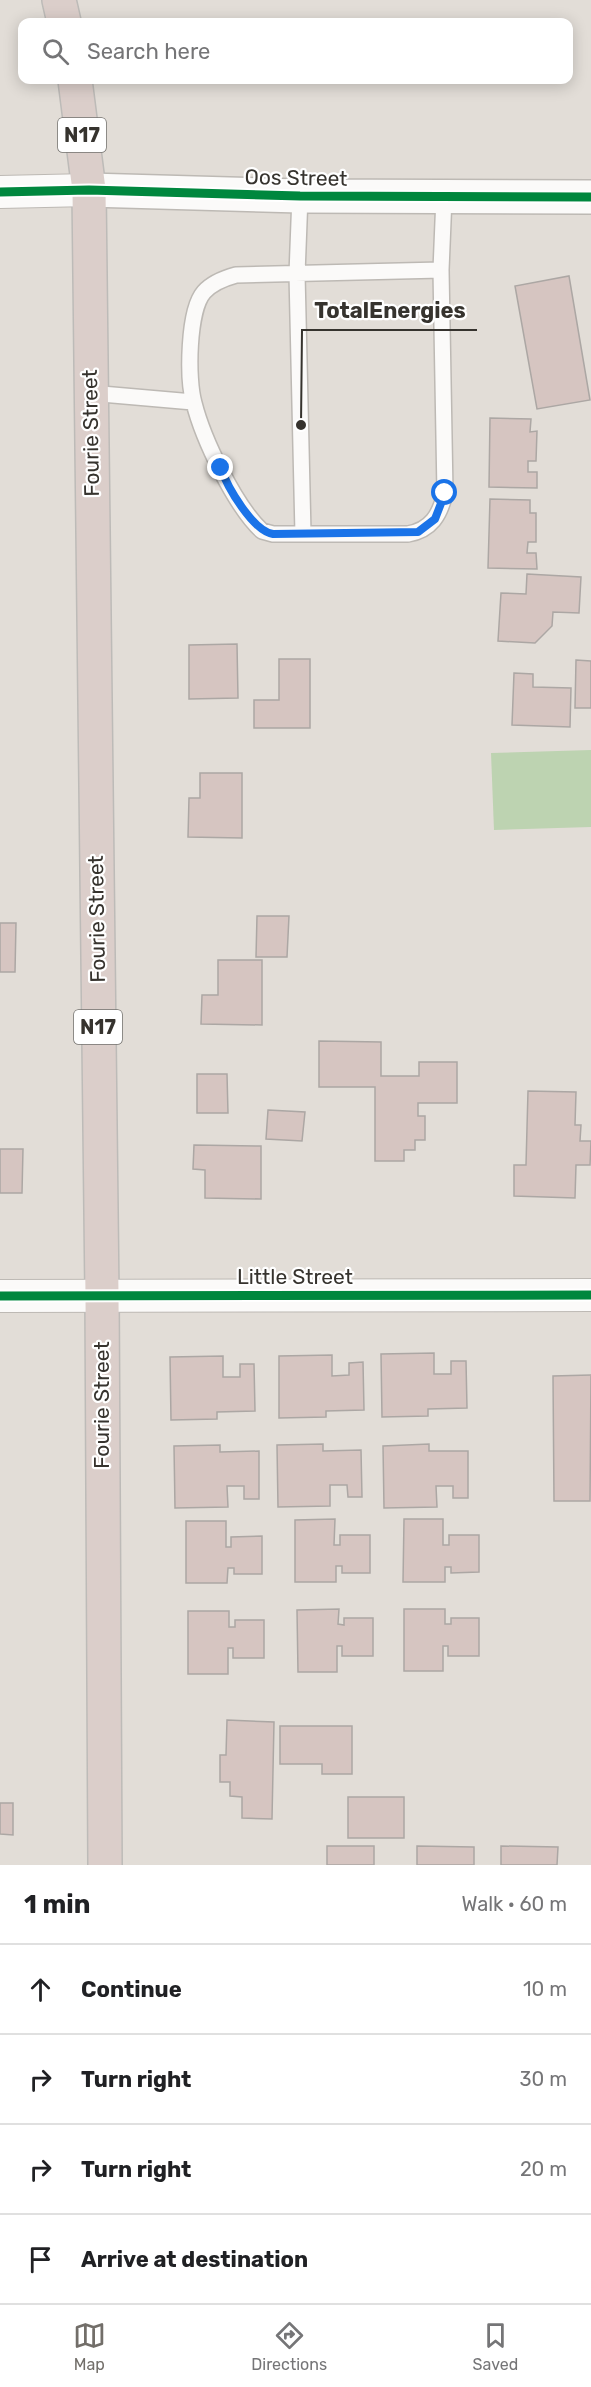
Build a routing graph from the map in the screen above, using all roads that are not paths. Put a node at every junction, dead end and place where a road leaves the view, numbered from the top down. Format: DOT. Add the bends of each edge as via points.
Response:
graph roads {
  1 [pos="59,0"];
  2 [pos="63,18"];
  3 [pos="76,84"];
  4 [pos="89,190"];
  5 [pos="0,192"];
  6 [pos="300,196"];
  7 [pos="444,197"];
  8 [pos="591,197"];
  9 [pos="441,270"];
  10 [pos="297,274"];
  11 [pos="90,393"];
  12 [pos="193,402"];
  13 [pos="303,534"];
  14 [pos="102,1295"];
  15 [pos="591,1295"];
  16 [pos="0,1296"];
  17 [pos="105,1865"];
  1 -- 2 [label="highway"];
  3 -- 4 [label="highway, N17"];
  4 -- 5 [label="street, Oos Street"];
  4 -- 6 [label="street, Oos Street"];
  4 -- 11 [label="highway, Fourie Street / N17"];
  6 -- 7 [label="street, Oos Street"];
  6 -- 10 [label="lane"];
  7 -- 8 [label="street, Oos Street"];
  7 -- 9 [label="lane"];
  9 -- 10 [label="lane"];
  9 -- 13 [label="lane" via="445,493 441,508 427,528 408,534"];
  10 -- 12 [label="lane" via="236,275 204,292 192,316"];
  10 -- 13 [label="lane"];
  11 -- 12 [label="lane"];
  11 -- 14 [label="highway, Fourie Street / N17"];
  12 -- 13 [label="lane" via="224,477 255,524 267,533"];
  14 -- 15 [label="street, Little Street"];
  14 -- 16 [label="street, Little Street"];
  14 -- 17 [label="highway, Fourie Street / N17"];
}
